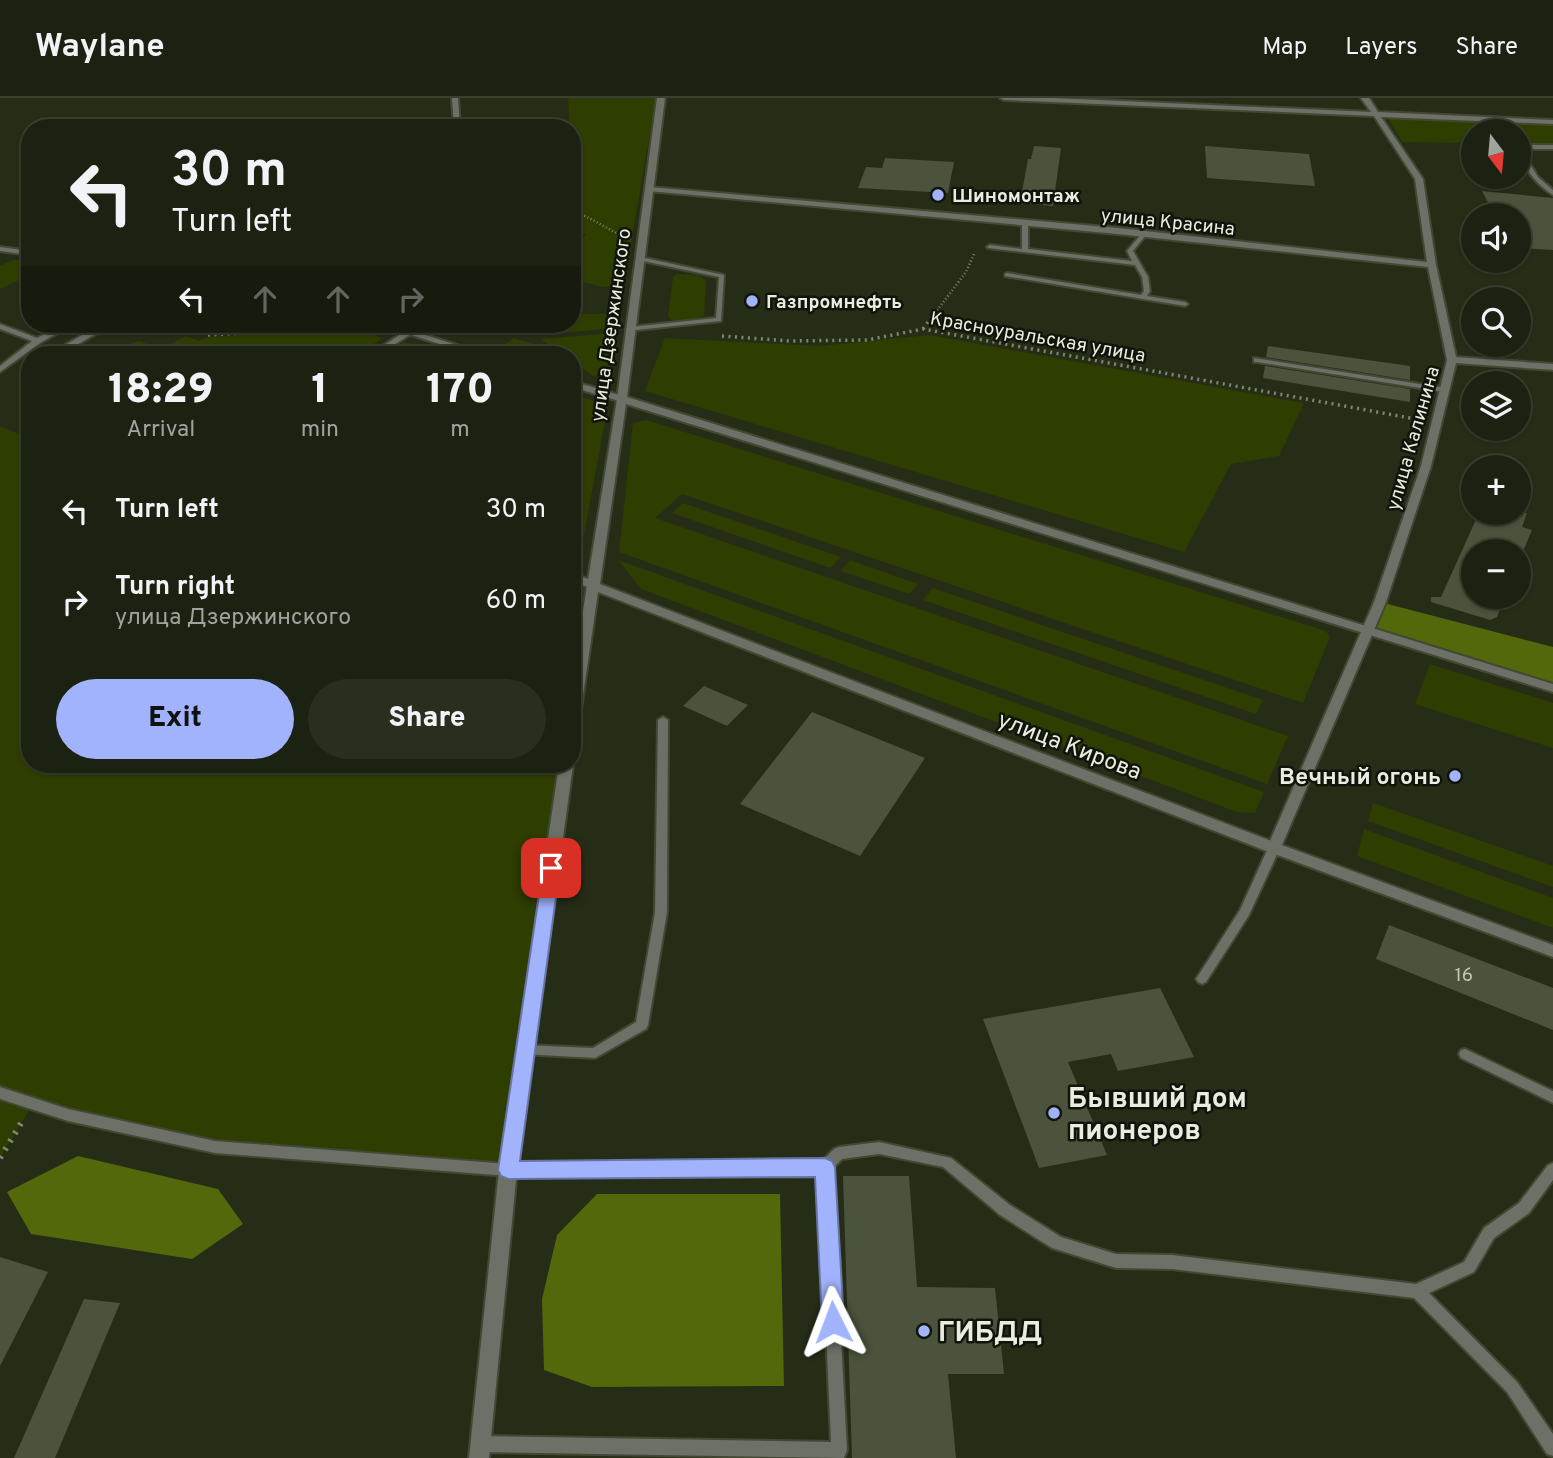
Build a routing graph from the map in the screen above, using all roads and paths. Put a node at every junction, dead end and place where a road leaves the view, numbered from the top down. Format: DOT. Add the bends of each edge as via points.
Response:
graph roads {
  1 [pos="455,98"];
  2 [pos="662,98"];
  3 [pos="1004,98"];
  4 [pos="1365,98"];
  5 [pos="1378,114"];
  6 [pos="456,119"];
  7 [pos="1498,119"];
  8 [pos="1531,121"];
  9 [pos="1553,122"];
  10 [pos="1553,147"];
  11 [pos="1531,148"];
  12 [pos="1531,169"];
  13 [pos="649,189"];
  14 [pos="1553,193"];
  15 [pos="581,214"];
  16 [pos="990,220"];
  17 [pos="1025,223"];
  18 [pos="1144,234"];
  19 [pos="624,237"];
  20 [pos="990,247"];
  21 [pos="0,249"];
  22 [pos="1025,250"];
  23 [pos="21,252"];
  24 [pos="640,259"];
  25 [pos="1136,263"];
  26 [pos="1432,265"];
  27 [pos="1007,275"];
  28 [pos="1143,297"];
  29 [pos="1185,304"];
  30 [pos="0,326"];
  31 [pos="631,329"];
  32 [pos="923,329"];
  33 [pos="52,333"];
  34 [pos="91,333"];
  35 [pos="240,333"];
  36 [pos="408,333"];
  37 [pos="413,333"];
  38 [pos="208,335"];
  39 [pos="710,335"];
  40 [pos="37,341"];
  41 [pos="31,346"];
  42 [pos="69,346"];
  43 [pos="387,346"];
  44 [pos="454,346"];
  45 [pos="21,354"];
  46 [pos="1257,360"];
  47 [pos="1452,360"];
  48 [pos="1553,367"];
  49 [pos="0,370"];
  50 [pos="581,387"];
  51 [pos="1445,390"];
  52 [pos="622,400"];
  53 [pos="1437,423"];
  54 [pos="581,581"];
  55 [pos="592,585"];
  56 [pos="1368,633"];
  57 [pos="581,661"];
  58 [pos="1553,688"];
  59 [pos="663,720"];
  60 [pos="565,773"];
  61 [pos="1274,848"];
  62 [pos="1553,951"];
  63 [pos="1202,979"];
  64 [pos="526,1049"];
  65 [pos="1465,1054"];
  66 [pos="0,1093"];
  67 [pos="1553,1097"];
  68 [pos="32,1104"];
  69 [pos="0,1158"];
  70 [pos="825,1167"];
  71 [pos="1553,1169"];
  72 [pos="508,1170"];
  73 [pos="1417,1291"];
  74 [pos="1553,1448"];
  75 [pos="480,1451"];
  76 [pos="838,1454"];
  1 -- 6 [label="lane"];
  2 -- 13 [label="street, улица Дзержинского"];
  3 -- 5 [label="street"];
  4 -- 5 [label="street, улица Калинина"];
  5 -- 7 [label="street"];
  5 -- 26 [label="street, улица Калинина" via="1419,179"];
  8 -- 9 [label="street"];
  10 -- 11 [label="lane"];
  12 -- 14 [label="lane"];
  13 -- 16 [label="street, улица Красина"];
  13 -- 24 [label="street, улица Дзержинского"];
  15 -- 19 [label="path"];
  16 -- 17 [label="street, улица Красина"];
  16 -- 32 [label="path" via="966,272"];
  17 -- 18 [label="street, улица Красина"];
  17 -- 22 [label="lane"];
  18 -- 25 [label="lane" via="1130,251"];
  18 -- 26 [label="street, улица Красина"];
  20 -- 22 [label="lane"];
  21 -- 23 [label="lane"];
  22 -- 25 [label="lane"];
  24 -- 31 [label="street, улица Дзержинского"];
  24 -- 31 [label="lane" via="722,276 719,320"];
  25 -- 28 [label="lane" via="1145,277"];
  26 -- 47 [label="street, улица Калинина"];
  27 -- 28 [label="lane"];
  28 -- 29 [label="lane"];
  30 -- 40 [label="lane"];
  31 -- 52 [label="street, улица Дзержинского"];
  32 -- 39 [label="path, Красноуральская улица" via="867,340"];
  32 -- 53 [label="path, Красноуральская улица"];
  33 -- 40 [label="lane"];
  34 -- 42 [label="street"];
  35 -- 38 [label="path"];
  36 -- 43 [label="lane"];
  37 -- 44 [label="street"];
  40 -- 41 [label="lane"];
  45 -- 49 [label="lane"];
  46 -- 51 [label="lane"];
  47 -- 48 [label="street"];
  47 -- 51 [label="street, улица Калинина"];
  50 -- 52 [label="street"];
  51 -- 53 [label="street, улица Калинина"];
  52 -- 55 [label="street, улица Дзержинского"];
  52 -- 56 [label="street"];
  53 -- 56 [label="street, улица Калинина"];
  54 -- 55 [label="street, улица Кирова"];
  55 -- 57 [label="street, улица Дзержинского"];
  55 -- 61 [label="street, улица Кирова"];
  56 -- 58 [label="street"];
  56 -- 61 [label="street, улица Калинина"];
  59 -- 64 [label="lane" via="661,912 642,1025 595,1053"];
  60 -- 64 [label="street"];
  61 -- 62 [label="street, улица Кирова"];
  61 -- 63 [label="lane" via="1245,912"];
  64 -- 72 [label="street"];
  65 -- 67 [label="lane"];
  66 -- 68 [label="lane"];
  68 -- 69 [label="path"];
  68 -- 72 [label="lane" via="215,1147"];
  70 -- 72 [label="lane"];
  70 -- 73 [label="lane" via="839,1153 879,1148 946,1162 1005,1210 1057,1243 1116,1261 1172,1262"];
  70 -- 76 [label="lane"];
  71 -- 73 [label="lane" via="1524,1208 1489,1233 1469,1267"];
  72 -- 75 [label="street"];
  73 -- 74 [label="lane" via="1512,1387"];
  75 -- 76 [label="lane"];
}
